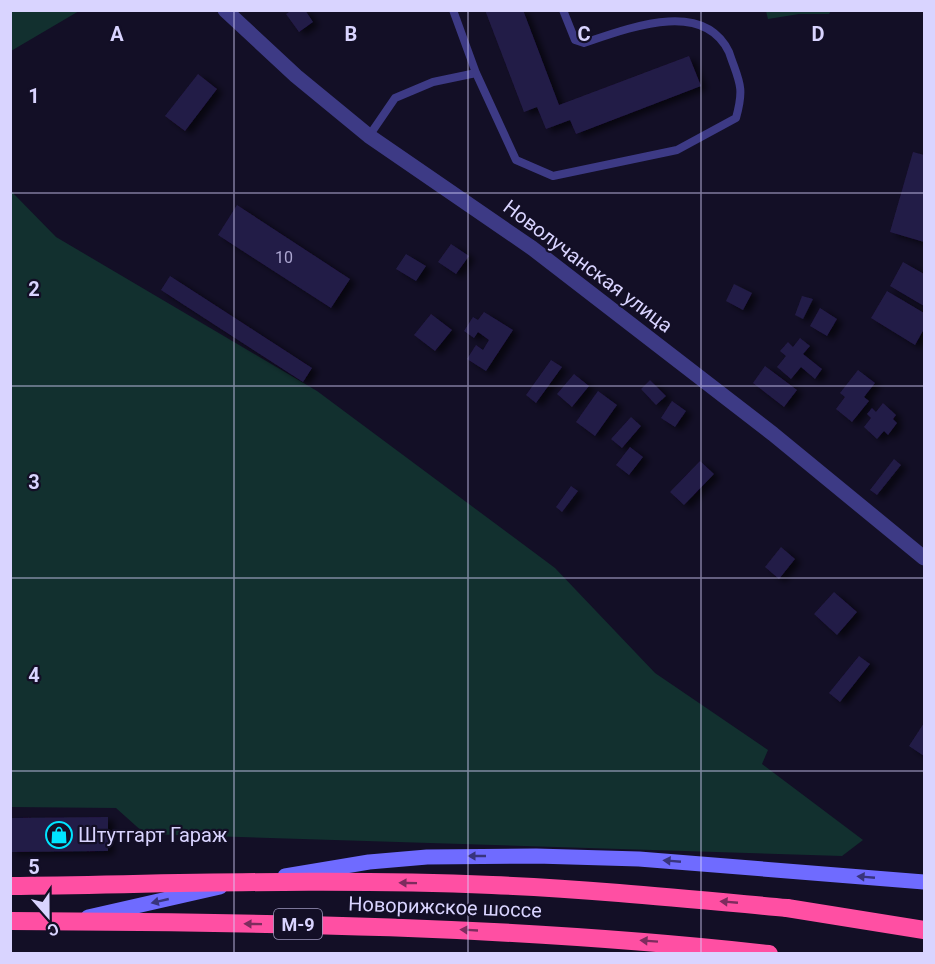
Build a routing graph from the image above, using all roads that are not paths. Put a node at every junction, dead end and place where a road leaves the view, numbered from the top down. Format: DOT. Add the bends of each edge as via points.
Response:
graph roads {
  1 [pos="225,10"];
  2 [pos="453,10"];
  3 [pos="563,10"];
  4 [pos="666,11"];
  5 [pos="702,16"];
  6 [pos="476,73"];
  7 [pos="369,136"];
  8 [pos="924,558"];
  9 [pos="924,882"];
  10 [pos="10,886"];
  11 [pos="10,921"];
  12 [pos="69,921"];
  13 [pos="924,930"];
  14 [pos="770,954"];
  1 -- 7 [label="street, Новолучанская улица"];
  2 -- 6 [label="lane"];
  3 -- 4 [label="lane" via="574,40 584,43"];
  5 -- 6 [label="lane" via="717,25 724,37 743,93 736,118 677,150 553,176 516,160"];
  6 -- 7 [label="lane" via="433,82 395,98"];
  7 -- 8 [label="street, Новолучанская улица" via="532,248 773,434"];
  9 -- 12 [label="street, one-way" via="639,859 427,856 228,886"];
  13 -- 10 [label="highway, one-way, bridge" via="787,908 492,885 360,882"];
  11 -- 12 [label="highway, Новорижское шоссе / М-9"];
  14 -- 12 [label="highway, Новорижское шоссе / М-9, one-way" via="668,942 426,928"];
}
